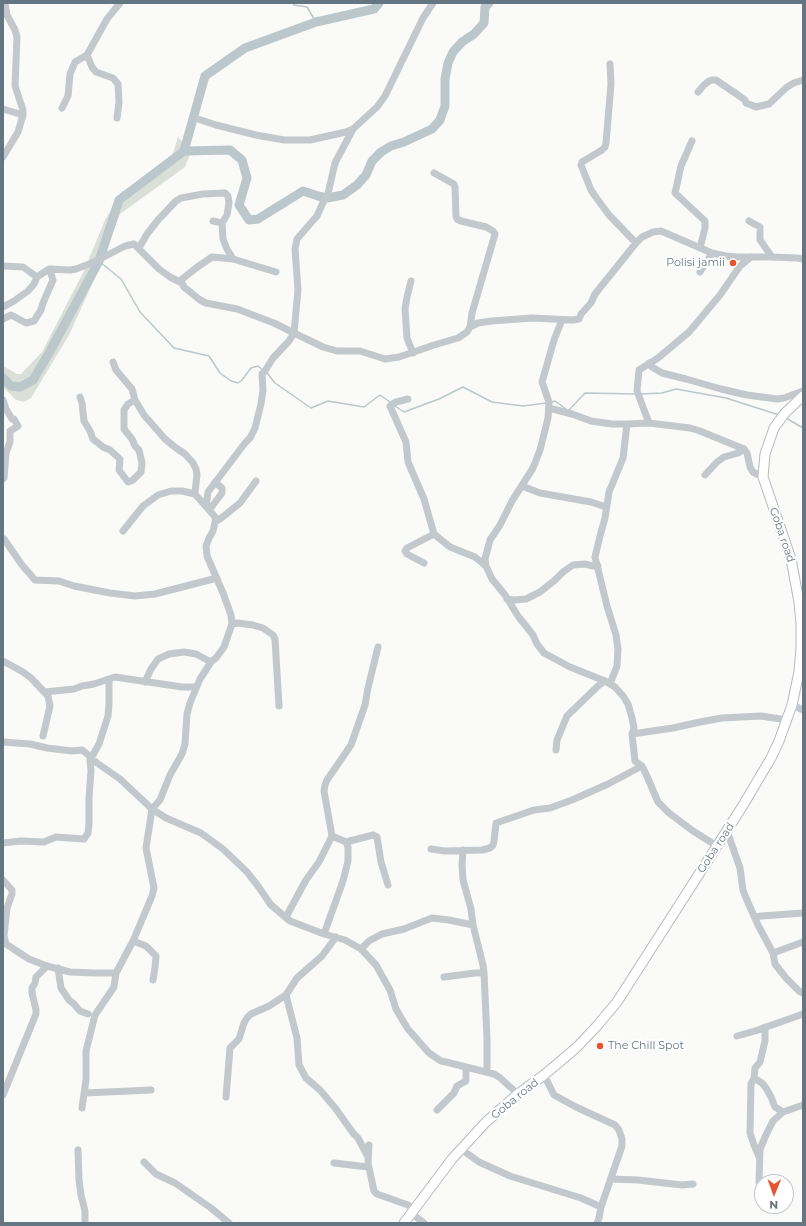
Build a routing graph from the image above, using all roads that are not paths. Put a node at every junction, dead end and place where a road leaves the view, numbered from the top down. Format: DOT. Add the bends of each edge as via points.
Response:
graph roads {
  1 [pos="5,3"];
  2 [pos="120,3"];
  3 [pos="433,3"];
  4 [pos="87,54"];
  5 [pos="610,64"];
  6 [pos="803,80"];
  7 [pos="698,92"];
  8 [pos="62,108"];
  9 [pos="3,109"];
  10 [pos="23,115"];
  11 [pos="117,118"];
  12 [pos="198,119"];
  13 [pos="353,129"];
  14 [pos="692,141"];
  15 [pos="3,157"];
  16 [pos="434,173"];
  17 [pos="213,221"];
  18 [pos="749,221"];
  19 [pos="222,223"];
  20 [pos="636,243"];
  21 [pos="139,248"];
  22 [pos="700,248"];
  23 [pos="712,253"];
  24 [pos="751,257"];
  25 [pos="772,257"];
  26 [pos="233,259"];
  27 [pos="803,259"];
  28 [pos="3,266"];
  29 [pos="52,269"];
  30 [pos="276,272"];
  31 [pos="700,272"];
  32 [pos="37,277"];
  33 [pos="411,281"];
  34 [pos="182,283"];
  35 [pos="3,307"];
  36 [pos="3,319"];
  37 [pos="562,320"];
  38 [pos="470,327"];
  39 [pos="294,333"];
  40 [pos="413,353"];
  41 [pos="114,362"];
  42 [pos="649,363"];
  43 [pos="803,391"];
  44 [pos="803,396"];
  45 [pos="80,397"];
  46 [pos="408,399"];
  47 [pos="3,400"];
  48 [pos="135,400"];
  49 [pos="548,408"];
  50 [pos="649,423"];
  51 [pos="627,424"];
  52 [pos="744,449"];
  53 [pos="705,475"];
  54 [pos="763,477"];
  55 [pos="3,479"];
  56 [pos="256,481"];
  57 [pos="215,482"];
  58 [pos="522,486"];
  59 [pos="195,494"];
  60 [pos="606,507"];
  61 [pos="211,513"];
  62 [pos="123,531"];
  63 [pos="434,534"];
  64 [pos="4,539"];
  65 [pos="424,563"];
  66 [pos="486,566"];
  67 [pos="598,566"];
  68 [pos="217,578"];
  69 [pos="507,599"];
  70 [pos="232,624"];
  71 [pos="378,647"];
  72 [pos="3,661"];
  73 [pos="211,662"];
  74 [pos="109,680"];
  75 [pos="145,682"];
  76 [pos="608,683"];
  77 [pos="196,687"];
  78 [pos="45,692"];
  79 [pos="792,705"];
  80 [pos="279,706"];
  81 [pos="803,710"];
  82 [pos="787,720"];
  83 [pos="632,734"];
  84 [pos="43,736"];
  85 [pos="3,742"];
  86 [pos="556,750"];
  87 [pos="91,758"];
  88 [pos="642,766"];
  89 [pos="152,809"];
  90 [pos="727,831"];
  91 [pos="332,836"];
  92 [pos="346,842"];
  93 [pos="3,843"];
  94 [pos="717,846"];
  95 [pos="431,849"];
  96 [pos="464,850"];
  97 [pos="3,880"];
  98 [pos="388,886"];
  99 [pos="803,913"];
  100 [pos="286,917"];
  101 [pos="755,917"];
  102 [pos="473,925"];
  103 [pos="324,934"];
  104 [pos="336,938"];
  105 [pos="133,941"];
  106 [pos="803,942"];
  107 [pos="4,944"];
  108 [pos="361,949"];
  109 [pos="773,953"];
  110 [pos="47,966"];
  111 [pos="58,968"];
  112 [pos="116,973"];
  113 [pos="484,973"];
  114 [pos="444,977"];
  115 [pos="153,980"];
  116 [pos="803,993"];
  117 [pos="286,995"];
  118 [pos="88,1014"];
  119 [pos="803,1014"];
  120 [pos="765,1027"];
  121 [pos="737,1036"];
  122 [pos="466,1068"];
  123 [pos="487,1072"];
  124 [pos="544,1075"];
  125 [pos="754,1078"];
  126 [pos="151,1090"];
  127 [pos="85,1093"];
  128 [pos="518,1094"];
  129 [pos="3,1095"];
  130 [pos="226,1096"];
  131 [pos="803,1105"];
  132 [pos="82,1108"];
  133 [pos="437,1110"];
  134 [pos="784,1112"];
  135 [pos="369,1146"];
  136 [pos="461,1149"];
  137 [pos="78,1150"];
  138 [pos="759,1156"];
  139 [pos="368,1157"];
  140 [pos="144,1162"];
  141 [pos="334,1163"];
  142 [pos="368,1167"];
  143 [pos="759,1174"];
  144 [pos="611,1179"];
  145 [pos="693,1184"];
  146 [pos="601,1207"];
  147 [pos="413,1211"];
  148 [pos="85,1223"];
  149 [pos="229,1223"];
  150 [pos="404,1223"];
  151 [pos="424,1223"];
  152 [pos="597,1223"];
  1 -- 10 [label="street" via="7,15 15,30 15,86"];
  2 -- 4 [label="street" via="107,19"];
  3 -- 13 [label="street" via="423,18 385,96"];
  4 -- 8 [label="street" via="75,62 72,68 69,92"];
  4 -- 11 [label="street" via="96,72 113,78 118,84"];
  5 -- 20 [label="street" via="611,84 605,147 581,165 595,196"];
  6 -- 7 [label="street" via="787,87 769,104 756,107 746,103 738,94 716,80 708,81"];
  9 -- 10 [label="street"];
  10 -- 15 [label="street" via="18,132"];
  12 -- 13 [label="street" via="284,140 310,140"];
  13 -- 39 [label="street" via="335,164 327,198 318,216 297,239 295,249 298,290"];
  14 -- 22 [label="street" via="681,166 675,192 704,221 705,228"];
  16 -- 38 [label="street" via="454,184 457,219 486,227 495,234"];
  17 -- 19 [label="street"];
  18 -- 25 [label="street" via="761,228 760,240"];
  19 -- 21 [label="street" via="227,215 229,203 225,193 181,198 158,220"];
  19 -- 26 [label="street" via="223,239"];
  20 -- 22 [label="street" via="646,234 661,231"];
  20 -- 37 [label="street" via="595,294 579,319"];
  21 -- 29 [label="street" via="134,244 125,246 76,269"];
  21 -- 34 [label="street" via="159,269"];
  22 -- 23 [label="street"];
  23 -- 24 [label="street"];
  23 -- 31 [label="street"];
  24 -- 25 [label="street"];
  24 -- 42 [label="street" via="740,266 689,332"];
  25 -- 27 [label="street"];
  26 -- 30 [label="street"];
  26 -- 34 [label="street" via="212,257 184,277"];
  28 -- 32 [label="street" via="23,267"];
  29 -- 32 [label="street"];
  29 -- 36 [label="street" via="54,280 42,310 34,321 26,323 11,315"];
  32 -- 35 [label="street" via="28,291"];
  33 -- 40 [label="street" via="406,302 406,322 407,338"];
  34 -- 39 [label="street" via="188,291 206,303 237,309"];
  37 -- 38 [label="street" via="532,318 492,321"];
  37 -- 49 [label="street" via="542,382 549,402"];
  38 -- 40 [label="street" via="458,338"];
  39 -- 40 [label="street" via="337,351 360,351 385,359"];
  39 -- 57 [label="street" via="262,374 261,404 250,438"];
  41 -- 48 [label="street" via="116,370 132,389"];
  42 -- 43 [label="street" via="662,373 747,395 777,399"];
  42 -- 50 [label="street" via="639,370 637,391"];
  44 -- 54 [label="main road, Goba road" via="774,428 765,454"];
  45 -- 48 [label="street" via="84,421 93,439 120,460 119,470 128,482 141,472 142,463 139,450 124,429 124,410"];
  46 -- 63 [label="street" via="390,406 406,442 408,462 424,499"];
  47 -- 55 [label="street" via="18,426 10,431"];
  48 -- 59 [label="street" via="154,427 194,463 197,475"];
  49 -- 51 [label="street" via="591,421"];
  49 -- 58 [label="street" via="540,450"];
  50 -- 51 [label="street"];
  50 -- 52 [label="street" via="700,430"];
  51 -- 60 [label="street" via="623,458 609,492"];
  52 -- 53 [label="street" via="724,457"];
  52 -- 54 [label="street" via="753,472"];
  54 -- 79 [label="main road, Goba road" via="791,559 800,602 801,648"];
  56 -- 61 [label="street" via="240,503 220,519"];
  57 -- 61 [label="street" via="207,494"];
  57 -- 61 [label="street" via="222,488 222,493"];
  58 -- 60 [label="street" via="540,493"];
  58 -- 66 [label="street" via="490,540 485,559"];
  59 -- 61 [label="street"];
  59 -- 62 [label="street" via="170,491 158,495 143,506"];
  60 -- 67 [label="street" via="595,557"];
  61 -- 68 [label="street" via="213,531 206,546 208,560"];
  63 -- 65 [label="street" via="405,551"];
  63 -- 66 [label="street" via="450,547 475,557"];
  64 -- 68 [label="street" via="35,580 59,581 74,586 135,596 155,594"];
  66 -- 69 [label="street"];
  67 -- 69 [label="street" via="573,565 540,592 526,599"];
  67 -- 76 [label="street" via="618,649 617,666"];
  68 -- 70 [label="street"];
  69 -- 76 [label="street" via="544,653 570,668"];
  70 -- 73 [label="street" via="224,646"];
  70 -- 80 [label="street" via="263,628 275,639"];
  71 -- 91 [label="street" via="365,705 351,745 325,785"];
  72 -- 78 [label="street" via="31,678"];
  73 -- 75 [label="street" via="196,654 169,654 158,659"];
  73 -- 77 [label="street"];
  74 -- 75 [label="street" via="115,677"];
  74 -- 78 [label="street" via="74,689"];
  74 -- 87 [label="street" via="108,716"];
  75 -- 77 [label="street"];
  76 -- 83 [label="street" via="624,696 628,704 634,728"];
  76 -- 86 [label="street" via="598,686 567,716 557,740"];
  77 -- 89 [label="street" via="187,714 182,754 160,800"];
  78 -- 84 [label="street" via="50,706"];
  79 -- 81 [label="street"];
  79 -- 82 [label="main road, Goba road"];
  82 -- 83 [label="street" via="761,716 722,718"];
  82 -- 90 [label="main road, Goba road" via="771,758"];
  83 -- 88 [label="street" via="635,761"];
  85 -- 87 [label="street" via="52,749 82,750"];
  87 -- 89 [label="street" via="120,779"];
  87 -- 93 [label="street" via="89,824 84,839 56,837 44,842"];
  88 -- 94 [label="street" via="663,808"];
  88 -- 96 [label="street" via="572,800 496,823 494,841 490,848"];
  89 -- 100 [label="street" via="201,833 223,849 247,872 271,905"];
  89 -- 105 [label="street" via="146,848 154,888"];
  90 -- 94 [label="main road, Goba road"];
  90 -- 101 [label="street" via="740,868 743,890"];
  91 -- 92 [label="street"];
  91 -- 100 [label="street"];
  92 -- 98 [label="street" via="372,835 377,837"];
  92 -- 103 [label="street" via="348,861"];
  94 -- 124 [label="main road, Goba road" via="617,1002 576,1048"];
  95 -- 96 [label="street"];
  96 -- 102 [label="street" via="463,880"];
  97 -- 107 [label="street" via="12,890 7,908"];
  99 -- 101 [label="street"];
  100 -- 103 [label="street" via="290,921"];
  101 -- 109 [label="street"];
  102 -- 108 [label="street" via="432,918 382,934"];
  102 -- 113 [label="street"];
  103 -- 104 [label="street"];
  104 -- 108 [label="street"];
  104 -- 117 [label="street" via="322,956 297,978"];
  105 -- 112 [label="street"];
  105 -- 115 [label="street" via="146,946 156,956"];
  106 -- 109 [label="street"];
  107 -- 110 [label="street"];
  108 -- 122 [label="street" via="376,965 390,990 399,1014 421,1044 441,1061"];
  109 -- 116 [label="street" via="778,969"];
  110 -- 111 [label="street"];
  110 -- 129 [label="street" via="36,977 32,988 36,1014"];
  111 -- 112 [label="street" via="70,972"];
  111 -- 118 [label="street" via="61,988 80,1011"];
  112 -- 127 [label="street" via="114,988 95,1015 90,1032 86,1051"];
  113 -- 114 [label="street"];
  113 -- 123 [label="street"];
  117 -- 130 [label="street" via="251,1014 244,1023 239,1040 230,1048"];
  117 -- 139 [label="street" via="297,1038 299,1064 306,1078 336,1109 358,1138"];
  119 -- 120 [label="street"];
  120 -- 121 [label="street"];
  120 -- 125 [label="street" via="760,1062 755,1068"];
  122 -- 123 [label="street"];
  122 -- 133 [label="street" via="466,1081 457,1086 454,1093"];
  123 -- 128 [label="street" via="499,1077"];
  124 -- 128 [label="main road, Goba road"];
  124 -- 144 [label="street" via="554,1095 615,1125 619,1130 622,1146"];
  125 -- 134 [label="street" via="766,1088 775,1108"];
  125 -- 138 [label="street" via="751,1084 750,1125 751,1139"];
  126 -- 127 [label="street"];
  127 -- 132 [label="street"];
  128 -- 136 [label="main road, Goba road" via="486,1122"];
  131 -- 134 [label="street"];
  134 -- 138 [label="street" via="773,1121"];
  135 -- 139 [label="street"];
  136 -- 146 [label="street" via="498,1171 585,1199"];
  136 -- 147 [label="main road, Goba road"];
  137 -- 148 [label="street"];
  138 -- 143 [label="street"];
  139 -- 142 [label="street"];
  140 -- 149 [label="street" via="156,1174 175,1183"];
  141 -- 142 [label="street"];
  142 -- 147 [label="street" via="377,1194 408,1205"];
  144 -- 145 [label="street"];
  144 -- 146 [label="street"];
  146 -- 152 [label="street"];
  147 -- 150 [label="main road, Goba road"];
  147 -- 151 [label="street"];
}
